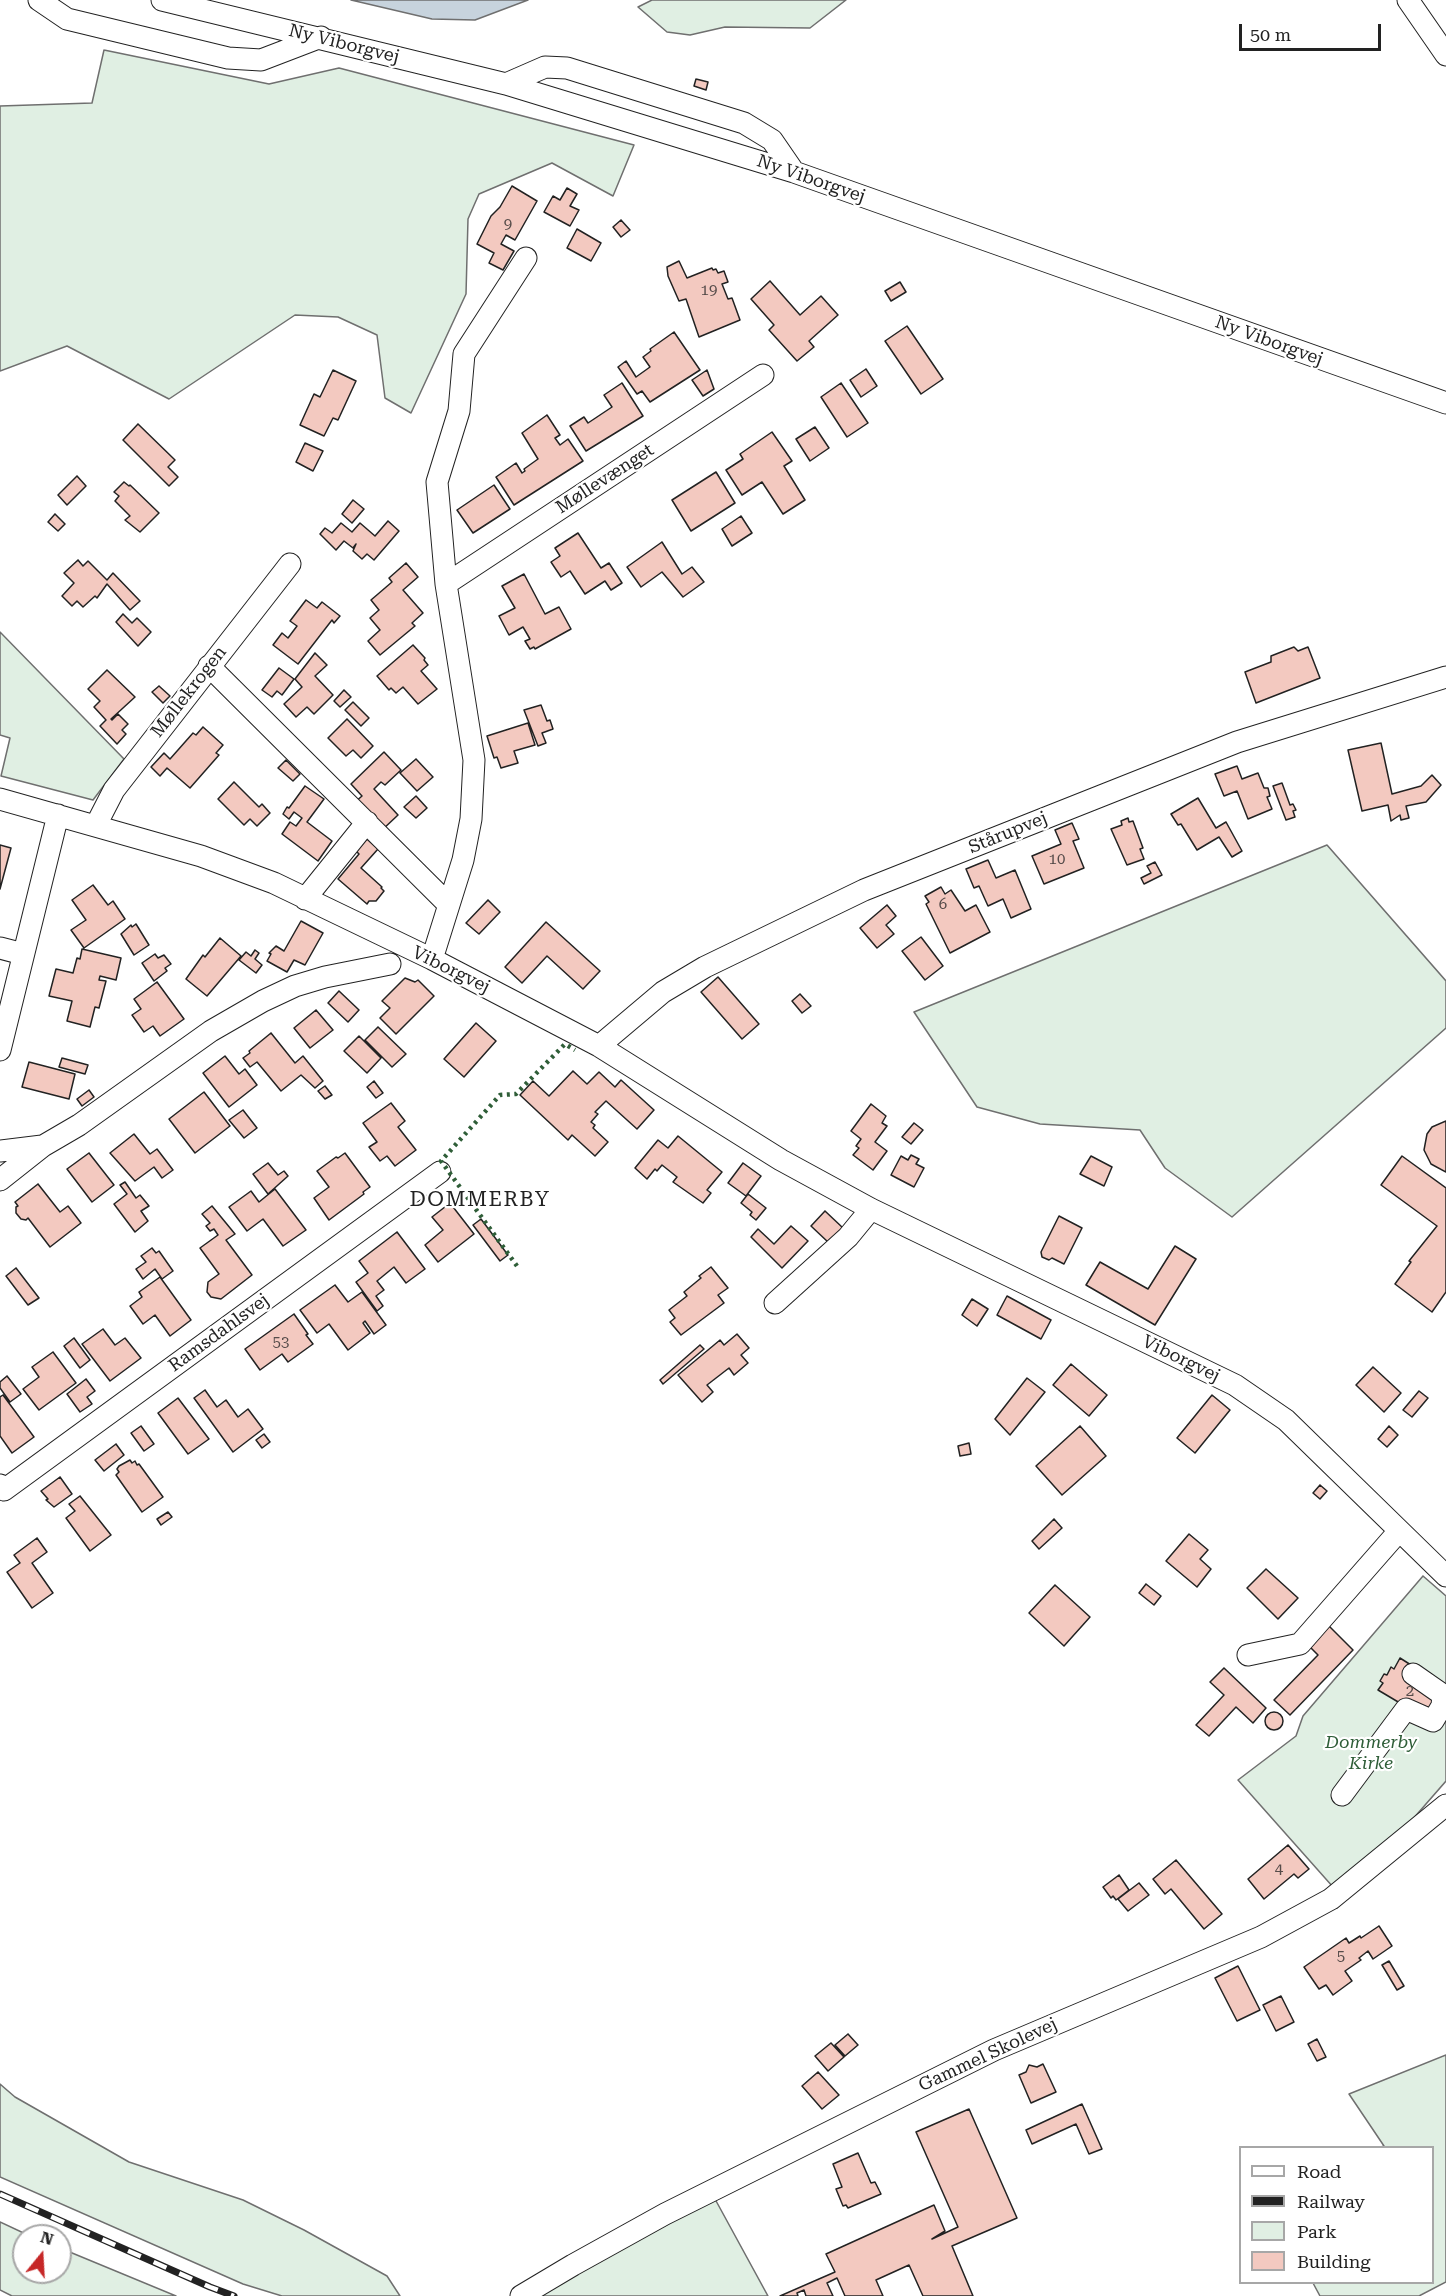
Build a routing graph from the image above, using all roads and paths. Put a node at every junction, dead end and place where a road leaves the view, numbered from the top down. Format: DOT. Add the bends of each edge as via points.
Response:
graph roads {
  1 [pos="39,0"];
  2 [pos="162,0"];
  3 [pos="1408,0"];
  4 [pos="321,37"];
  5 [pos="1446,55"];
  6 [pos="506,84"];
  7 [pos="794,172"];
  8 [pos="526,258"];
  9 [pos="763,375"];
  10 [pos="1446,403"];
  11 [pos="290,564"];
  12 [pos="446,584"];
  13 [pos="209,666"];
  14 [pos="1446,676"];
  15 [pos="0,799"];
  16 [pos="58,815"];
  17 [pos="367,822"];
  18 [pos="96,825"];
  19 [pos="305,899"];
  20 [pos="449,904"];
  21 [pos="0,948"];
  22 [pos="23,954"];
  23 [pos="432,959"];
  24 [pos="390,964"];
  25 [pos="599,1046"];
  26 [pos="0,1050"];
  27 [pos="43,1146"];
  28 [pos="0,1151"];
  29 [pos="440,1172"];
  30 [pos="0,1180"];
  31 [pos="871,1209"];
  32 [pos="775,1304"];
  33 [pos="0,1485"];
  34 [pos="1399,1531"];
  35 [pos="1446,1576"];
  36 [pos="1248,1655"];
  37 [pos="1413,1674"];
  38 [pos="1445,1696"];
  39 [pos="1342,1795"];
  40 [pos="1446,1805"];
  41 [pos="521,2296"];
  1 -- 4 [label="street" via="67,20 228,58 261,60"];
  2 -- 4 [label="street, Ny Viborgvej"];
  3 -- 5 [label="street"];
  4 -- 6 [label="street, Ny Viborgvej"];
  6 -- 7 [label="street, Ny Viborgvej"];
  6 -- 7 [label="street" via="544,67 567,68 744,123 772,140"];
  7 -- 10 [label="street, Ny Viborgvej"];
  8 -- 12 [label="street" via="464,354 459,411 437,482"];
  9 -- 12 [label="street, Møllevænget"];
  11 -- 13 [label="street, Møllekrogen"];
  12 -- 20 [label="street" via="474,760 471,819"];
  13 -- 17 [label="street"];
  13 -- 18 [label="street, Møllekrogen" via="114,790"];
  14 -- 25 [label="street, Stårupvej" via="1237,742 864,890 705,967 663,992"];
  15 -- 16 [label="street, Viborgvej"];
  16 -- 18 [label="street, Viborgvej"];
  16 -- 22 [label="street"];
  17 -- 19 [label="street"];
  17 -- 20 [label="street"];
  18 -- 19 [label="street, Viborgvej" via="201,856"];
  19 -- 23 [label="street, Viborgvej"];
  20 -- 23 [label="street"];
  21 -- 22 [label="street"];
  22 -- 26 [label="street"];
  23 -- 25 [label="street, Viborgvej"];
  24 -- 27 [label="street" via="325,977 263,1000"];
  25 -- 31 [label="street, Viborgvej" via="781,1160"];
  27 -- 28 [label="street"];
  27 -- 30 [label="street"];
  29 -- 33 [label="street, Ramsdahlsvej" via="4,1490"];
  31 -- 32 [label="street" via="849,1237"];
  31 -- 34 [label="street, Viborgvej" via="1235,1385 1286,1420"];
  34 -- 35 [label="street, Viborgvej"];
  34 -- 36 [label="street" via="1300,1644"];
  37 -- 38 [label="street"];
  38 -- 39 [label="street" via="1433,1721 1406,1709"];
  40 -- 41 [label="street, Gammel Skolevej" via="1331,1899 1261,1937 994,2050 665,2214"];
}
